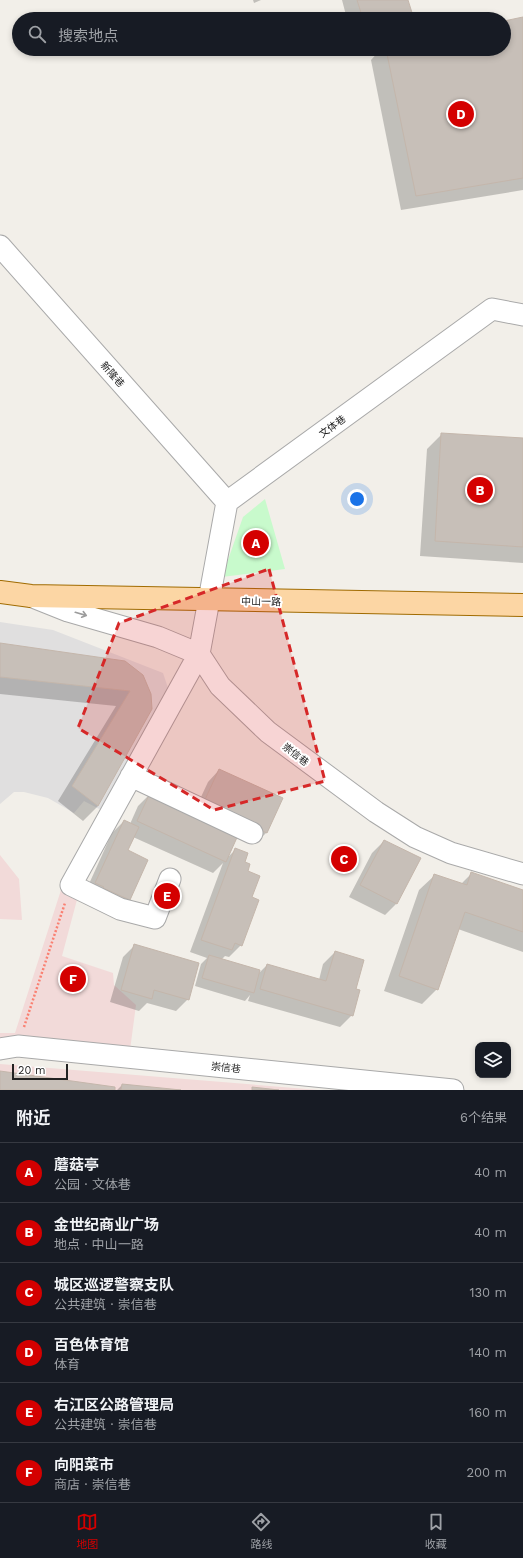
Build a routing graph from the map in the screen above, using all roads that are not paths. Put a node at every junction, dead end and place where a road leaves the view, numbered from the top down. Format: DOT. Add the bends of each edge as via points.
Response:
graph roads {
  1 [pos="0,246"];
  2 [pos="523,315"];
  3 [pos="226,502"];
  4 [pos="0,592"];
  5 [pos="31,596"];
  6 [pos="207,600"];
  7 [pos="523,605"];
  8 [pos="198,654"];
  9 [pos="131,776"];
  10 [pos="252,834"];
  11 [pos="523,874"];
  12 [pos="170,879"];
  13 [pos="9,1047"];
  14 [pos="453,1090"];
  1 -- 3 [label="street, 新隆巷"];
  2 -- 3 [label="street, 文体巷" via="492,309"];
  3 -- 6 [label="street"];
  4 -- 5 [label="main road, 中山一路"];
  5 -- 6 [label="main road, 中山一路"];
  5 -- 8 [label="street, one-way" via="68,611 158,637"];
  6 -- 7 [label="main road, 中山一路"];
  6 -- 8 [label="street"];
  8 -- 9 [label="street"];
  8 -- 11 [label="street, 崇信巷" via="220,686 268,732 376,812 415,838 451,853"];
  9 -- 10 [label="street"];
  9 -- 12 [label="street" via="70,886 120,909 156,918"];
  13 -- 14 [label="street, 崇信巷"];
}
